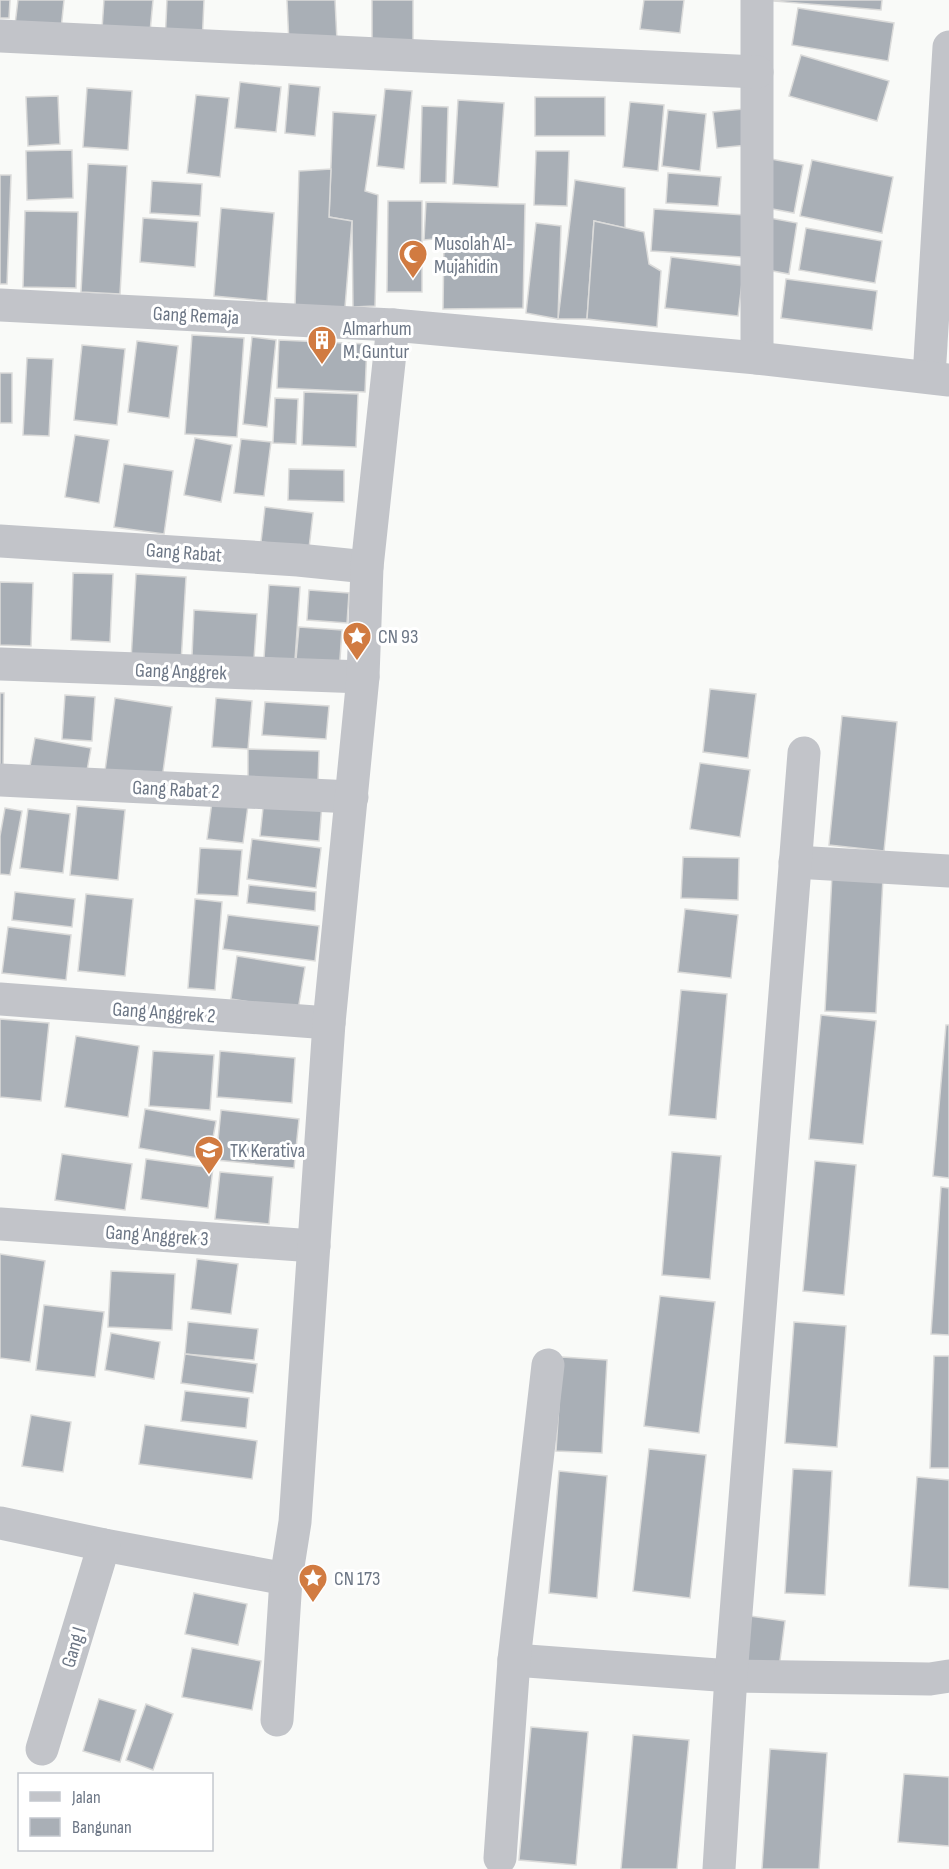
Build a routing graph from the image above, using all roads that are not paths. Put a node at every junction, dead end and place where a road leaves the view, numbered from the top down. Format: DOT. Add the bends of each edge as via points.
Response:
graph roads {
  1 [pos="757,0"];
  2 [pos="0,36"];
  3 [pos="949,46"];
  4 [pos="757,72"];
  5 [pos="0,305"];
  6 [pos="393,325"];
  7 [pos="757,358"];
  8 [pos="939,379"];
  9 [pos="0,541"];
  10 [pos="367,567"];
  11 [pos="0,664"];
  12 [pos="363,677"];
  13 [pos="804,753"];
  14 [pos="0,780"];
  15 [pos="352,797"];
  16 [pos="795,862"];
  17 [pos="949,872"];
  18 [pos="0,999"];
  19 [pos="329,1023"];
  20 [pos="0,1224"];
  21 [pos="314,1246"];
  22 [pos="548,1365"];
  23 [pos="0,1523"];
  24 [pos="104,1545"];
  25 [pos="286,1579"];
  26 [pos="514,1660"];
  27 [pos="731,1677"];
  28 [pos="943,1680"];
  29 [pos="277,1720"];
  30 [pos="42,1749"];
  31 [pos="500,1858"];
  32 [pos="719,1869"];
  1 -- 4 [label="street"];
  2 -- 4 [label="street"];
  3 -- 8 [label="street"];
  4 -- 7 [label="street"];
  5 -- 6 [label="street, Gang Remaja"];
  6 -- 7 [label="street, Gang Remaja"];
  6 -- 10 [label="street"];
  7 -- 8 [label="street, Gang Remaja"];
  9 -- 10 [label="street, Gang Rabat"];
  10 -- 12 [label="street"];
  11 -- 12 [label="street, Gang Anggrek"];
  12 -- 15 [label="street"];
  13 -- 16 [label="street"];
  14 -- 15 [label="street, Gang Rabat 2"];
  15 -- 19 [label="street"];
  16 -- 17 [label="street"];
  16 -- 27 [label="street"];
  18 -- 19 [label="street, Gang Anggrek 2"];
  19 -- 21 [label="street"];
  20 -- 21 [label="street, Gang Anggrek 3"];
  21 -- 25 [label="street" via="295,1522"];
  22 -- 26 [label="street"];
  23 -- 24 [label="street"];
  24 -- 25 [label="street"];
  24 -- 30 [label="street, Gang I"];
  25 -- 29 [label="street"];
  26 -- 27 [label="street"];
  26 -- 31 [label="street"];
  27 -- 28 [label="street"];
  27 -- 32 [label="street"];
}
